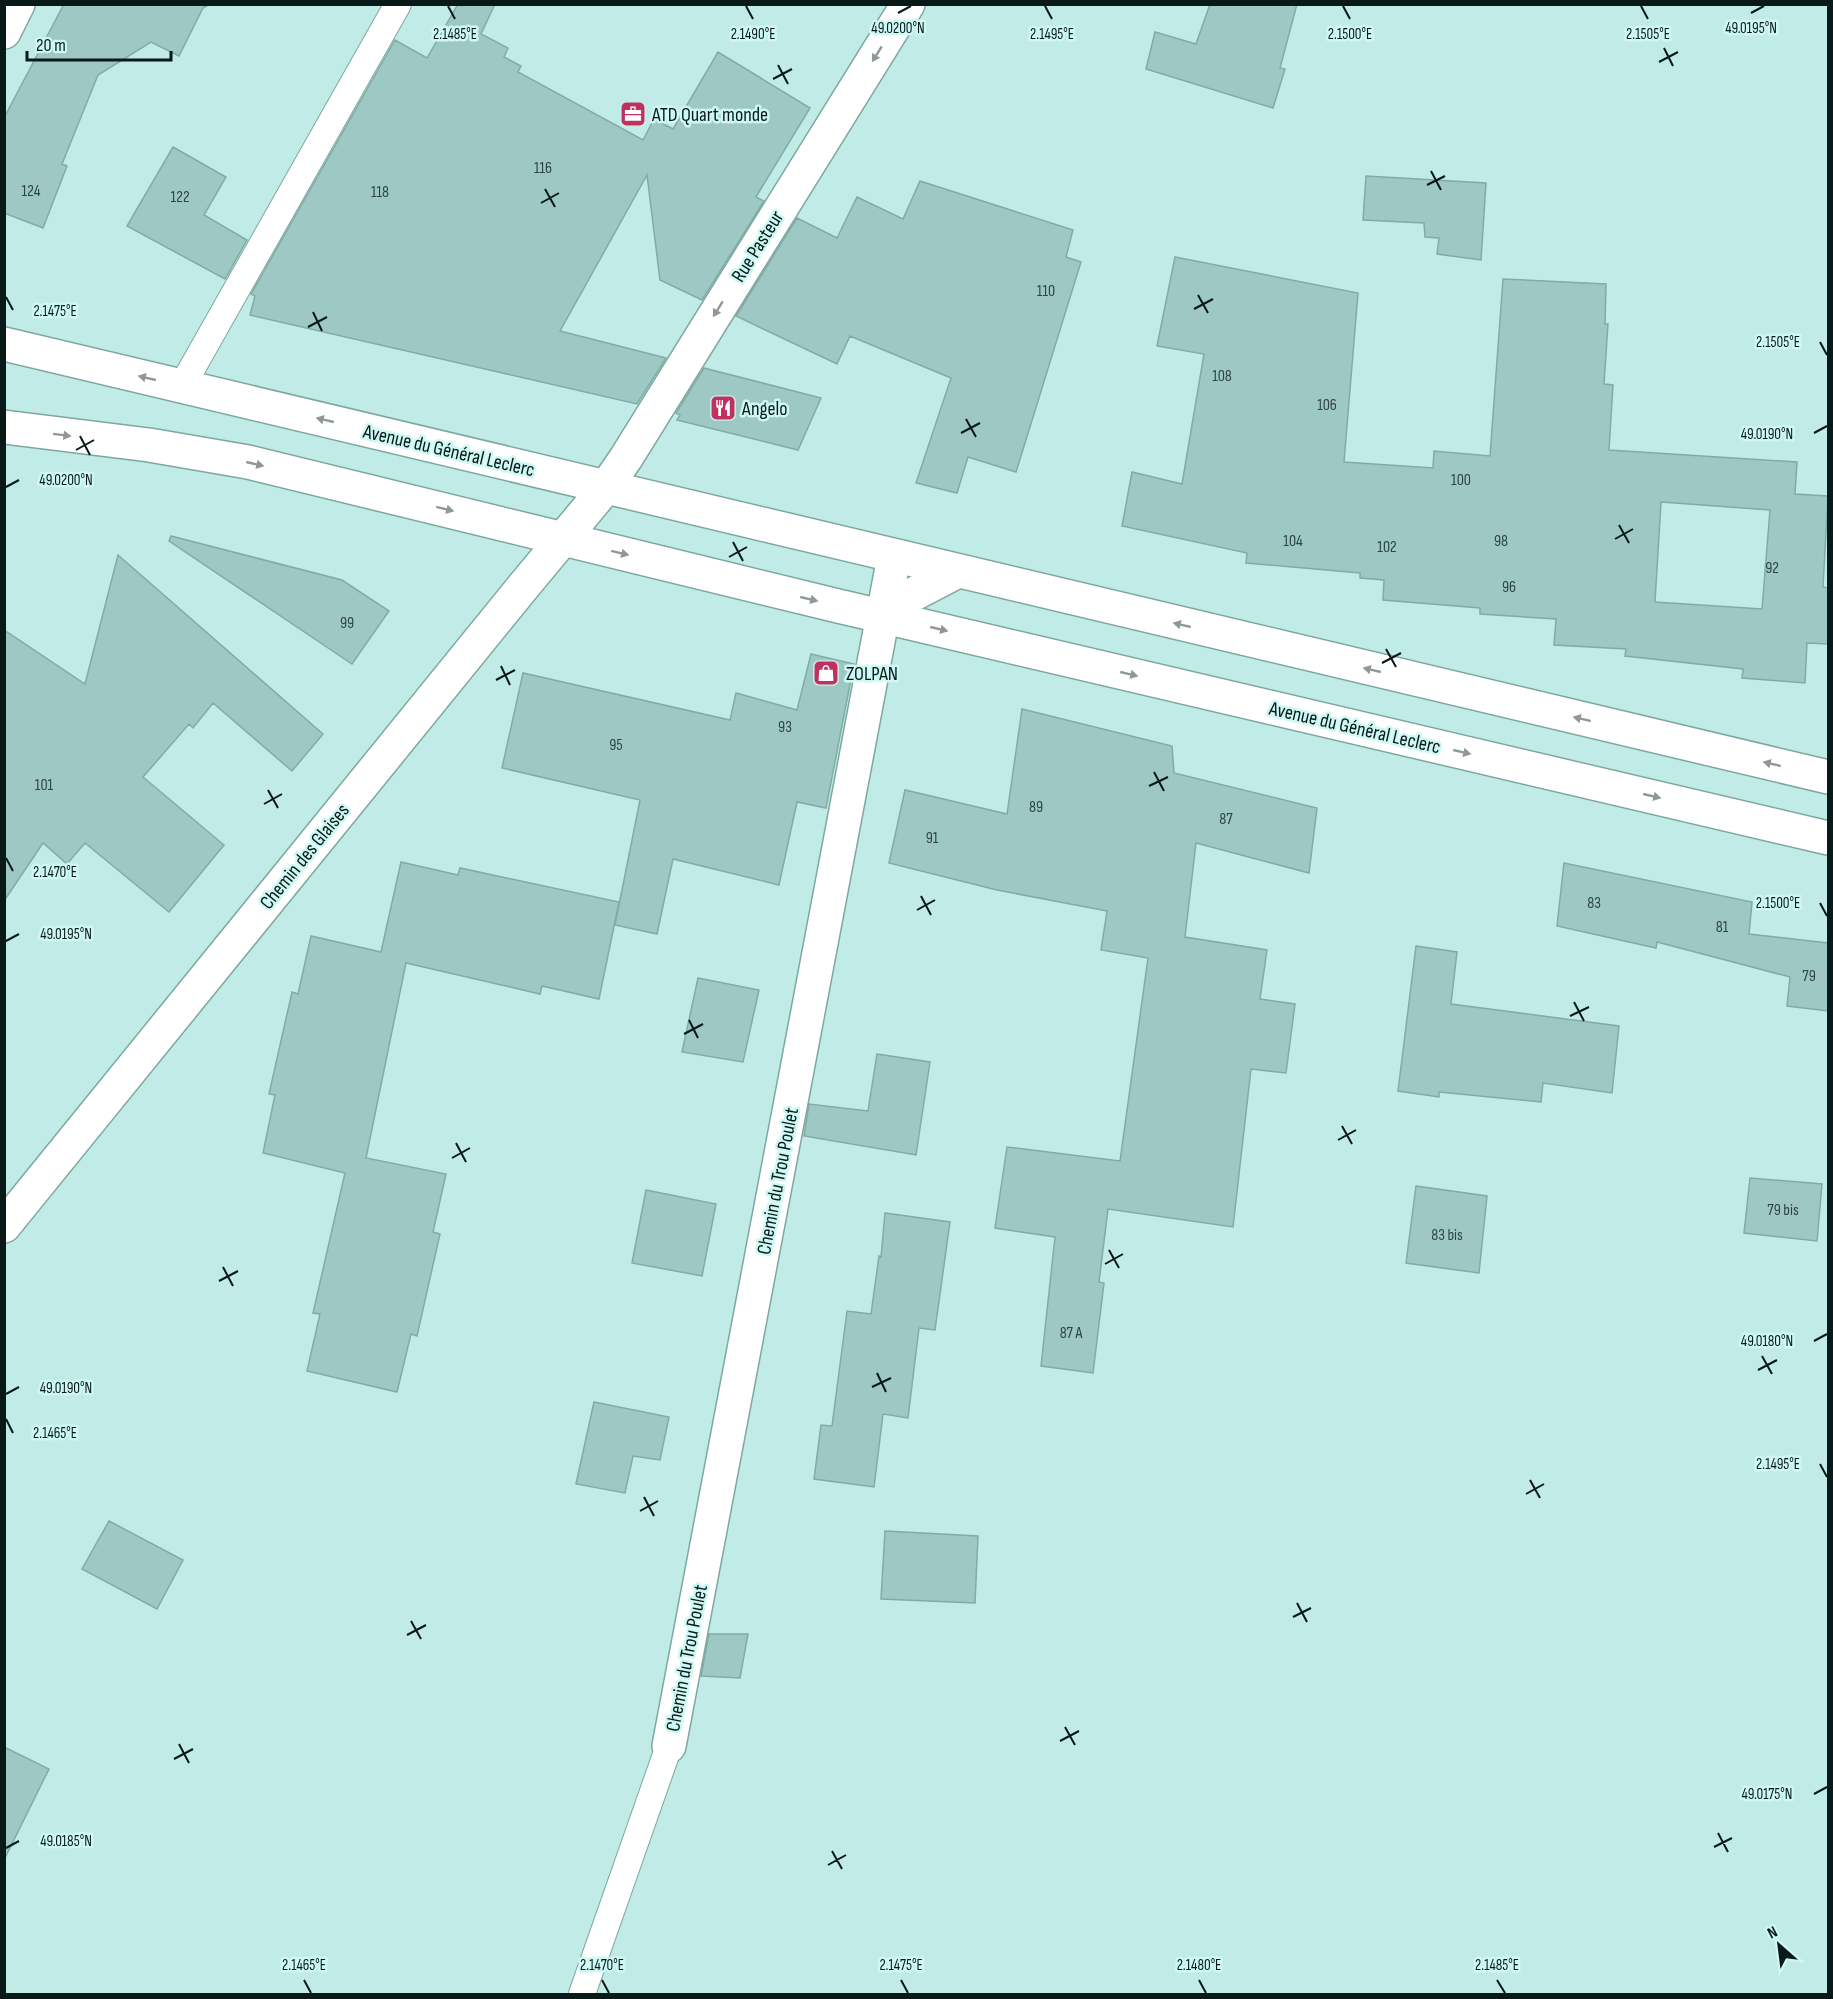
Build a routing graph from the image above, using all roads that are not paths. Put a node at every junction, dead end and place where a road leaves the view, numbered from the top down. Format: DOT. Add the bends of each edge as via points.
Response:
graph roads {
  1 [pos="18,4"];
  2 [pos="398,4"];
  3 [pos="897,8"];
  4 [pos="4,32"];
  5 [pos="4,344"];
  6 [pos="182,386"];
  7 [pos="4,427"];
  8 [pos="606,488"];
  9 [pos="563,538"];
  10 [pos="894,557"];
  11 [pos="956,572"];
  12 [pos="882,616"];
  13 [pos="1828,777"];
  14 [pos="1828,838"];
  15 [pos="4,1226"];
  16 [pos="669,1746"];
  17 [pos="582,1995"];
  1 -- 4 [label="main road"];
  2 -- 6 [label="lane"];
  3 -- 8 [label="main road, Rue Pasteur, one-way"];
  6 -- 5 [label="main road, Avenue du Général Leclerc, one-way"];
  8 -- 6 [label="main road, Avenue du Général Leclerc, one-way"];
  7 -- 9 [label="main road, Avenue du Général Leclerc, one-way" via="248,462"];
  8 -- 9 [label="main road, Chemin des Glaises"];
  8 -- 10 [label="main road, Avenue du Général Leclerc"];
  9 -- 12 [label="main road, Avenue du Général Leclerc, one-way"];
  9 -- 15 [label="main road, Chemin des Glaises"];
  10 -- 11 [label="main road, Avenue du Général Leclerc"];
  10 -- 12 [label="main road"];
  11 -- 12 [label="main road" via="908,597"];
  13 -- 11 [label="main road, Avenue du Général Leclerc, one-way"];
  12 -- 14 [label="main road, Avenue du Général Leclerc, one-way"];
  12 -- 16 [label="main road, Chemin du Trou Poulet"];
  16 -- 17 [label="lane"];
}
